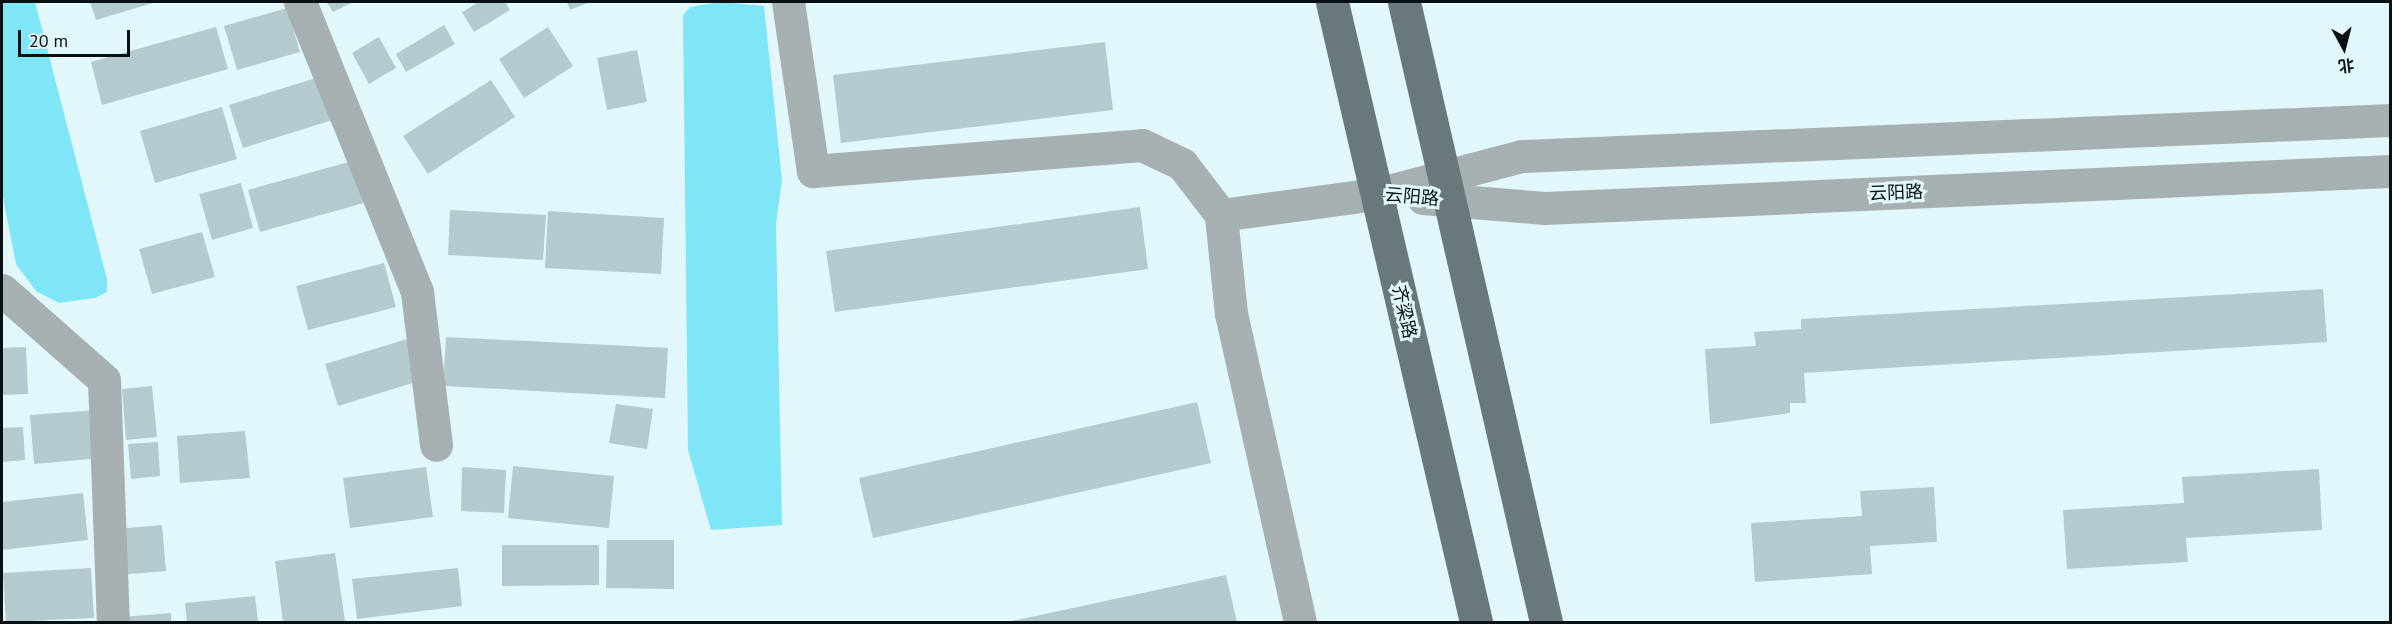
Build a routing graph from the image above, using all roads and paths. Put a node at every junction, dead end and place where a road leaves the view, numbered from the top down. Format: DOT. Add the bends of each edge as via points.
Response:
graph roads {
  1 [pos="300,2"];
  2 [pos="788,2"];
  3 [pos="1332,2"];
  4 [pos="1404,2"];
  5 [pos="2391,120"];
  6 [pos="2391,171"];
  7 [pos="1449,188"];
  8 [pos="1377,194"];
  9 [pos="1221,215"];
  10 [pos="2,290"];
  11 [pos="436,445"];
  12 [pos="114,622"];
  13 [pos="1300,622"];
  14 [pos="1476,622"];
  15 [pos="1546,622"];
  1 -- 11 [label="street" via="417,292"];
  2 -- 9 [label="street" via="813,171 1142,145 1182,164"];
  3 -- 8 [label="main road, 齐梁路"];
  4 -- 7 [label="main road"];
  5 -- 7 [label="street, 云阳路" via="1522,156"];
  6 -- 7 [label="street, 云阳路" via="1545,208"];
  7 -- 8 [label="street, 云阳路"];
  7 -- 15 [label="main road"];
  8 -- 9 [label="street, 云阳路"];
  8 -- 14 [label="main road, 齐梁路"];
  9 -- 13 [label="street" via="1231,314"];
  10 -- 12 [label="street" via="104,380"];
}
